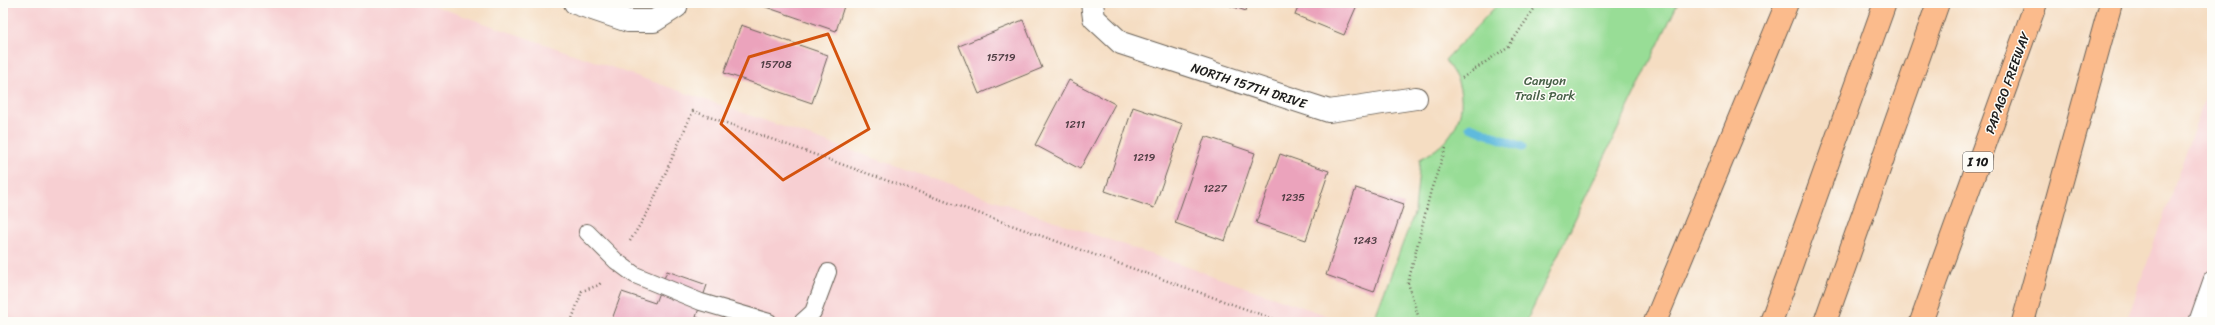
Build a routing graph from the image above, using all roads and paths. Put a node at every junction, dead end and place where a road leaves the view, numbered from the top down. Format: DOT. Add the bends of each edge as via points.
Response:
graph roads {
  1 [pos="575,3"];
  2 [pos="677,3"];
  3 [pos="1538,3"];
  4 [pos="1786,3"];
  5 [pos="1886,3"];
  6 [pos="1938,3"];
  7 [pos="2036,3"];
  8 [pos="2111,3"];
  9 [pos="1093,10"];
  10 [pos="1462,78"];
  11 [pos="1416,98"];
  12 [pos="1446,148"];
  13 [pos="587,232"];
  14 [pos="616,261"];
  15 [pos="828,272"];
  16 [pos="2212,279"];
  17 [pos="572,322"];
  18 [pos="768,322"];
  19 [pos="802,322"];
  20 [pos="1282,322"];
  21 [pos="1420,322"];
  22 [pos="1655,322"];
  23 [pos="1771,322"];
  24 [pos="1825,322"];
  25 [pos="1921,322"];
  26 [pos="2023,322"];
  27 [pos="2198,322"];
  1 -- 2 [label="street" via="628,21 654,21 676,7"];
  3 -- 10 [label="path" via="1509,46"];
  4 -- 22 [label="highway"];
  5 -- 23 [label="highway"];
  6 -- 24 [label="highway"];
  7 -- 25 [label="highway, PAPAGO FREEWAY / I 10"];
  8 -- 26 [label="highway"];
  9 -- 11 [label="street, NORTH 157TH DRIVE" via="1121,43 1328,111"];
  12 -- 21 [label="path" via="1431,190 1408,283"];
  13 -- 14 [label="lane"];
  14 -- 17 [label="path" via="599,285 582,291"];
  14 -- 18 [label="lane" via="635,275 701,302"];
  14 -- 20 [label="path" via="637,233 649,210 693,111"];
  15 -- 19 [label="lane" via="814,312"];
  16 -- 27 [label="lane"];
}
